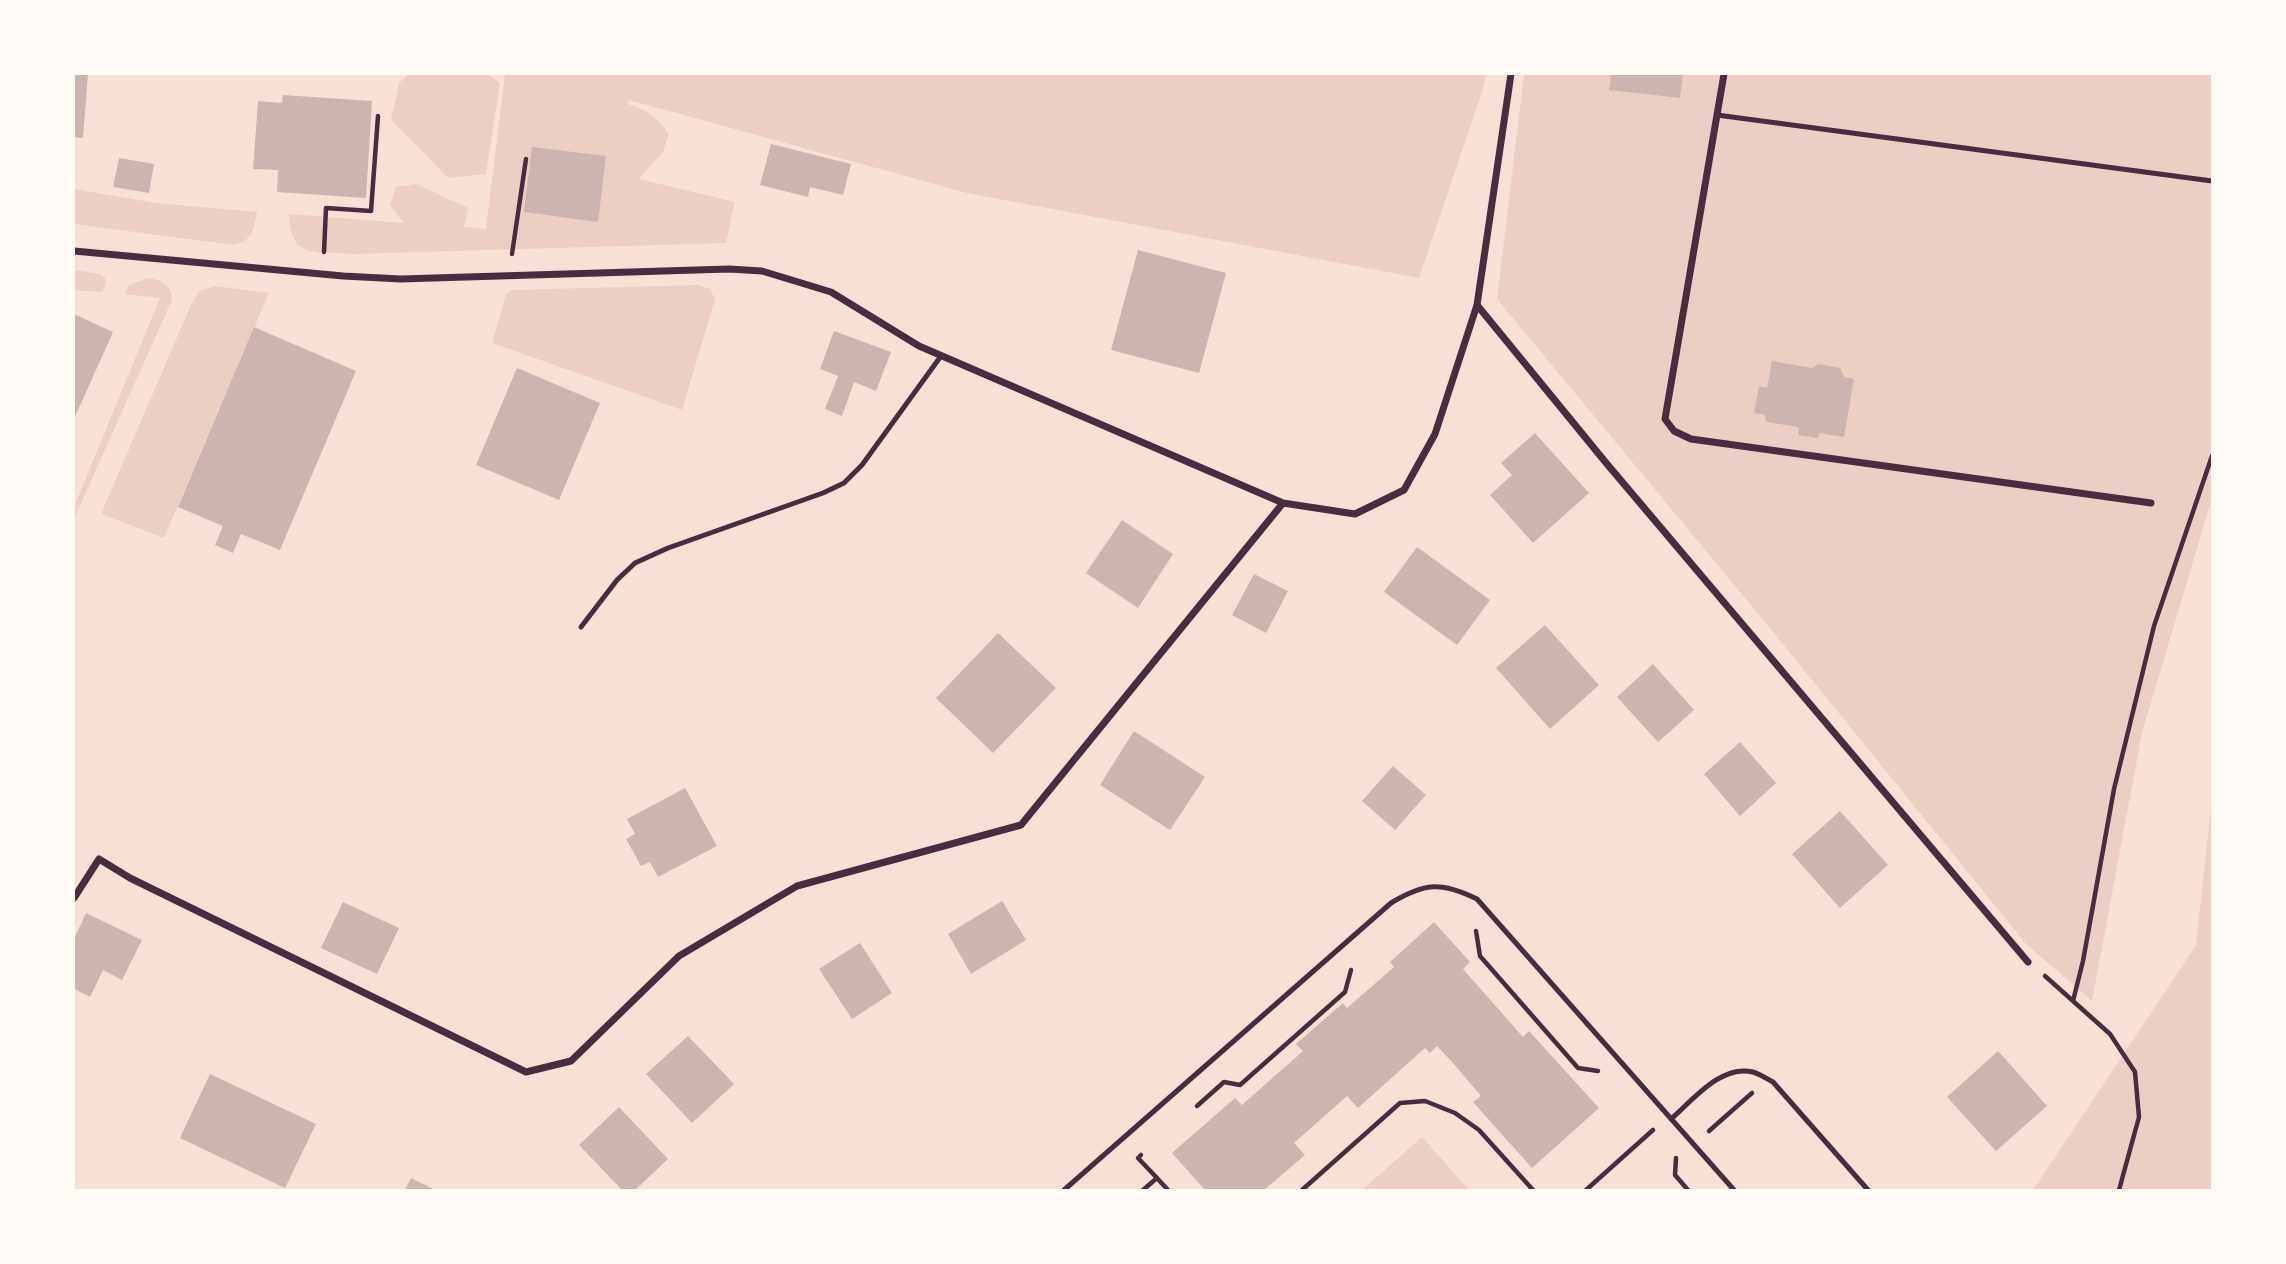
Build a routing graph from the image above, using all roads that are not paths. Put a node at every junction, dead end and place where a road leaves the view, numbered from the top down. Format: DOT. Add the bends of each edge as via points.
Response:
graph roads {
  1 [pos="1511,74"];
  2 [pos="1724,74"];
  3 [pos="1717,115"];
  4 [pos="2213,181"];
  5 [pos="74,251"];
  6 [pos="1476,305"];
  7 [pos="941,355"];
  8 [pos="1283,503"];
  9 [pos="2151,503"];
  10 [pos="581,626"];
  11 [pos="74,898"];
  12 [pos="2028,962"];
  13 [pos="1670,1117"];
  14 [pos="1064,1191"];
  15 [pos="1734,1191"];
  16 [pos="1868,1191"];
  1 -- 6 [label="street"];
  2 -- 3 [label="street"];
  3 -- 4 [label="lane"];
  3 -- 9 [label="street" via="1665,419 1674,431 1691,439"];
  5 -- 7 [label="street" via="401,279 762,271 831,292"];
  6 -- 8 [label="street" via="1434,434 1404,491 1354,514"];
  6 -- 12 [label="street"];
  7 -- 8 [label="street"];
  7 -- 10 [label="lane" via="844,483 635,563"];
  8 -- 11 [label="street" via="1021,825 797,886 679,956 571,1061 526,1072 99,859"];
  13 -- 14 [label="lane" via="1477,899 1435,886 1413,890 1391,904"];
  13 -- 15 [label="lane"];
  13 -- 16 [label="lane" via="1716,1079 1752,1071 1773,1082"];
}
